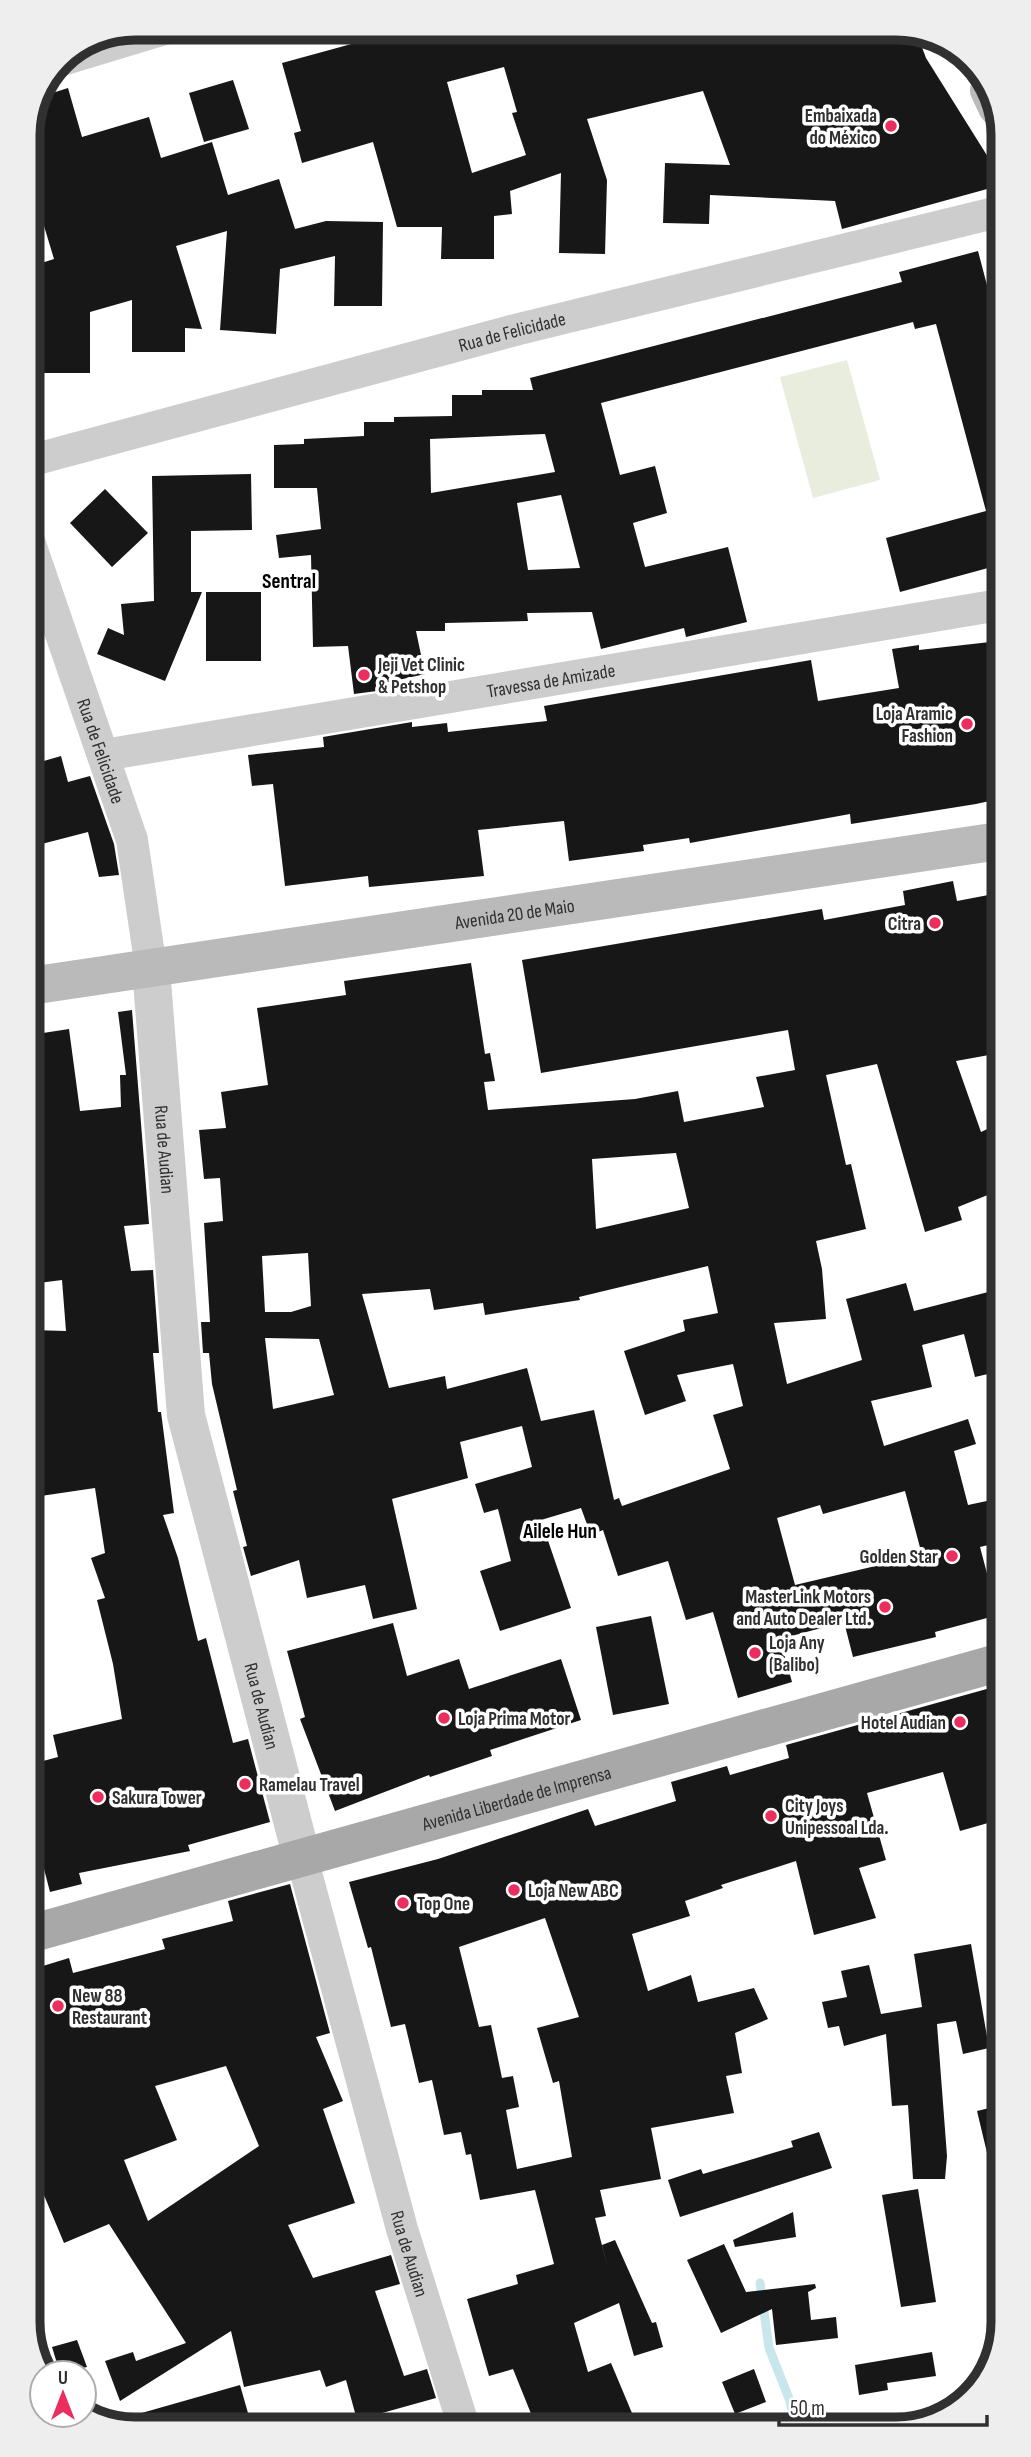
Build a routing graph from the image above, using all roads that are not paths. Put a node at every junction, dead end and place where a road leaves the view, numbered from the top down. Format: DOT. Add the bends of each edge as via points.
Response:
graph roads {
  1 [pos="125,41"];
  2 [pos="91,51"];
  3 [pos="991,214"];
  4 [pos="40,458"];
  5 [pos="40,572"];
  6 [pos="991,606"];
  7 [pos="104,755"];
  8 [pos="991,842"];
  9 [pos="151,968"];
  10 [pos="40,985"];
  11 [pos="991,1665"];
  12 [pos="302,1858"];
  13 [pos="40,1931"];
  14 [pos="461,2417"];
  1 -- 2 [label="street"];
  3 -- 4 [label="street, Rua de Felicidade" via="519,329"];
  5 -- 7 [label="street, Rua de Felicidade"];
  6 -- 7 [label="street, Travessa de Amizade"];
  7 -- 9 [label="street, Rua de Felicidade" via="132,840"];
  8 -- 9 [label="main road, Avenida 20 de Maio"];
  9 -- 10 [label="main road, Avenida 20 de Maio"];
  9 -- 12 [label="street, Rua de Audian" via="186,1415"];
  11 -- 12 [label="main road, Avenida Liberdade de Imprensa"];
  12 -- 13 [label="main road, Avenida Liberdade de Imprensa"];
  12 -- 14 [label="street, Rua de Audian" via="402,2229"];
}
